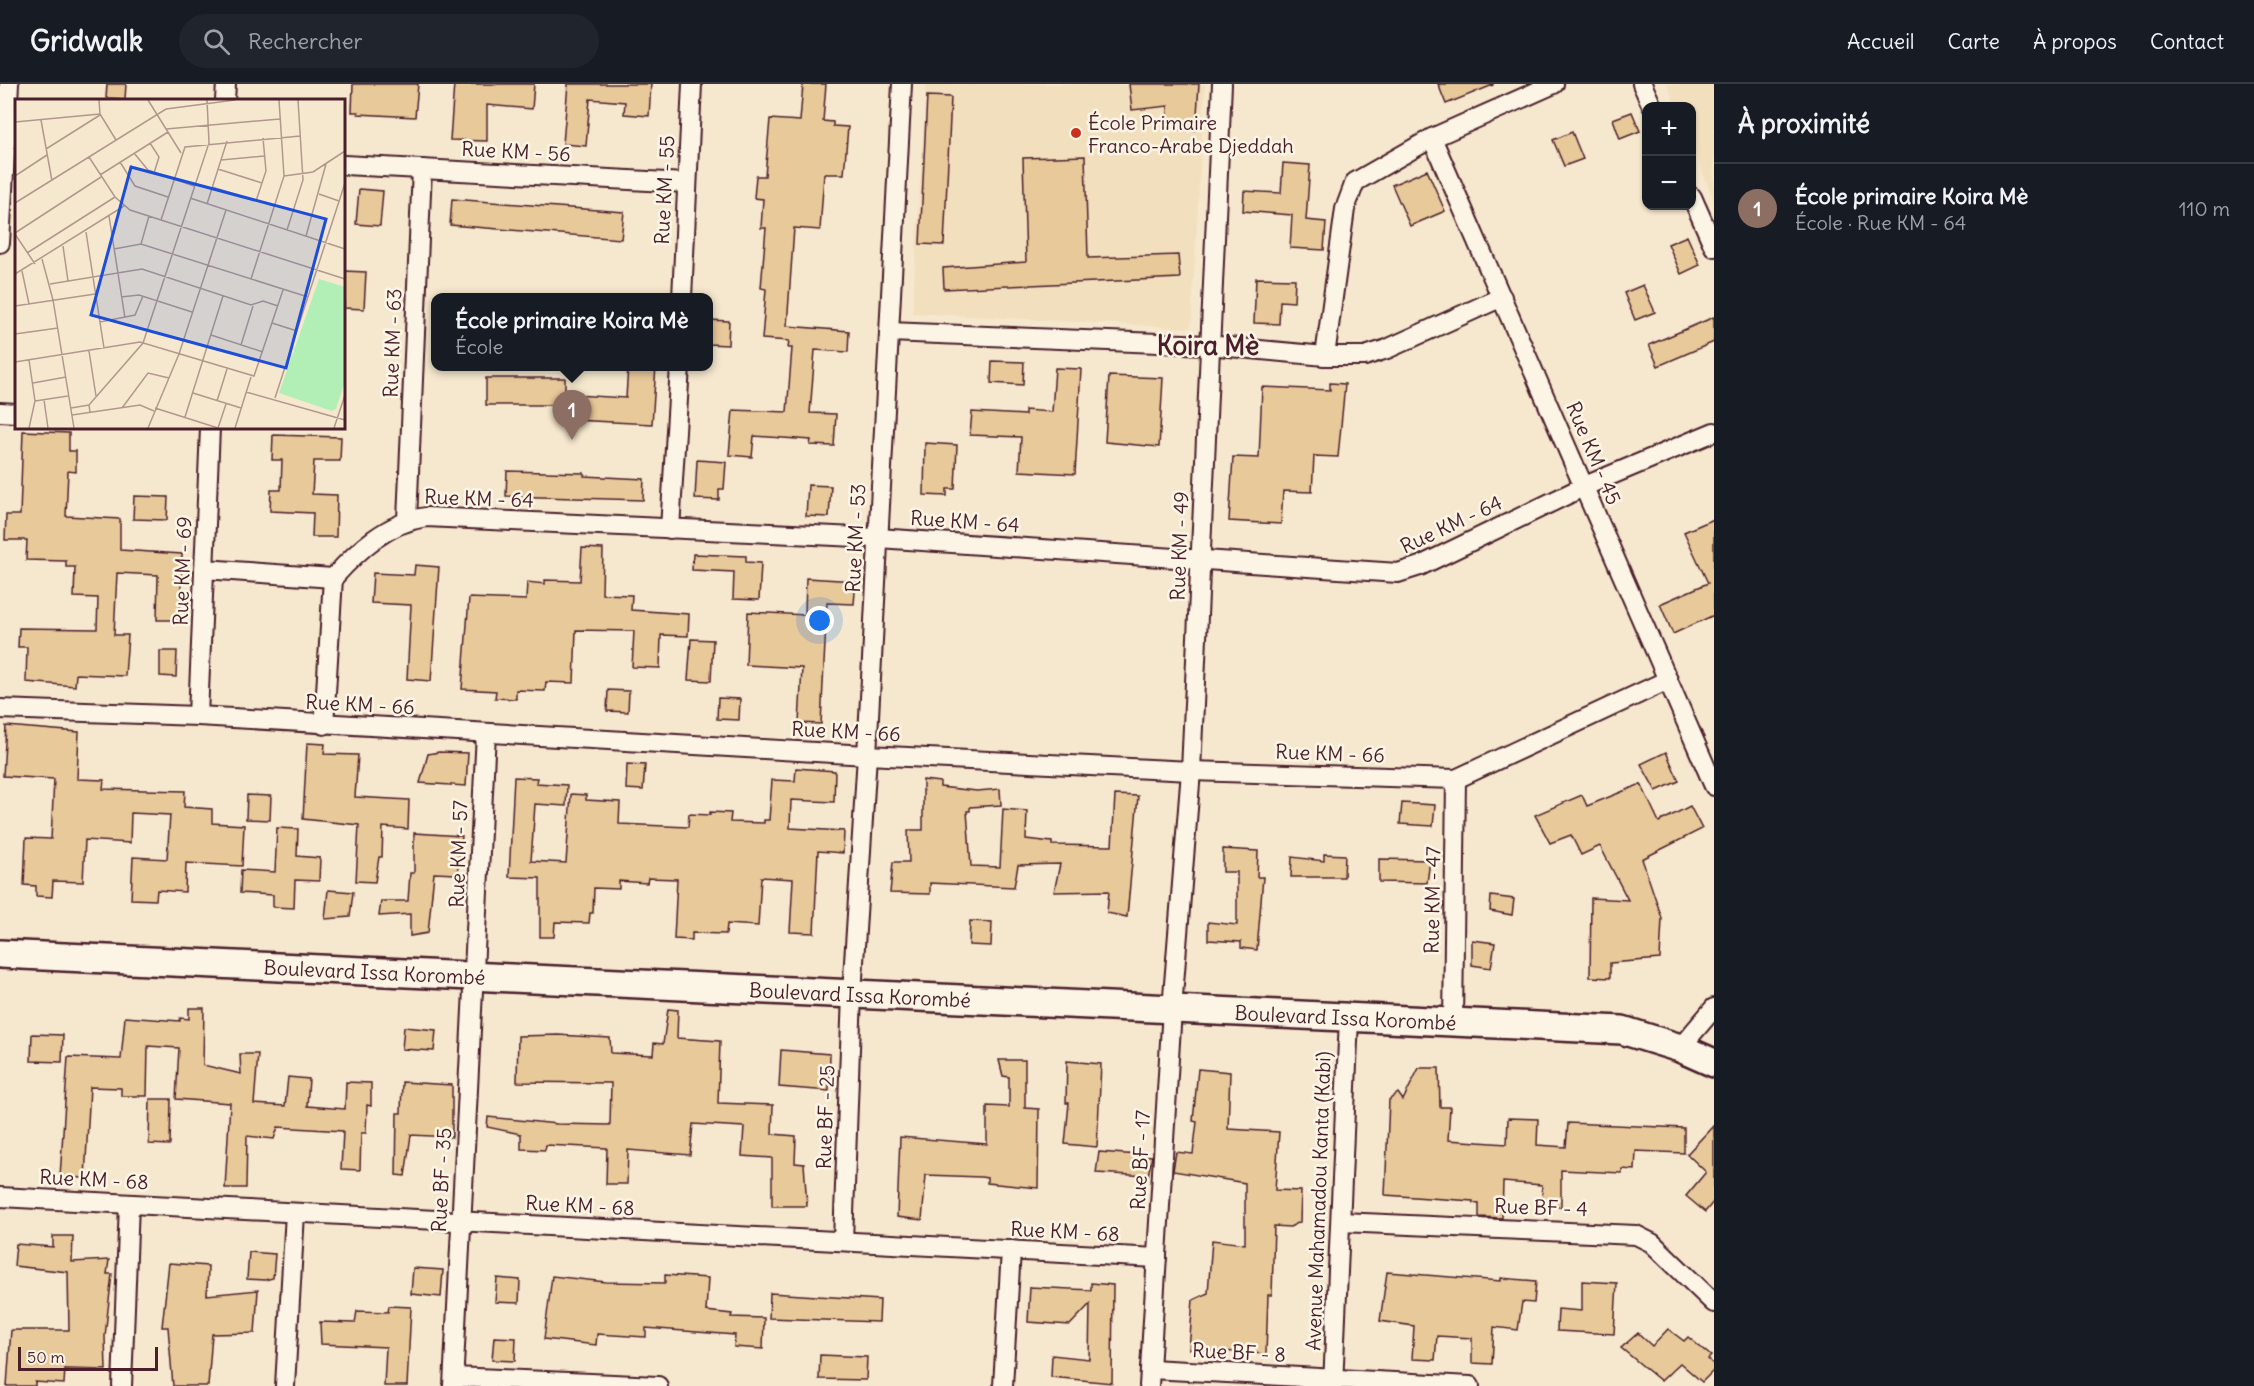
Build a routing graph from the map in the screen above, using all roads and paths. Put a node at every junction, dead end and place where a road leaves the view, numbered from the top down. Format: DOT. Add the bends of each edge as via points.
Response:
graph roads {
  1 [pos="9,84"];
  2 [pos="226,84"];
  3 [pos="692,84"];
  4 [pos="902,84"];
  5 [pos="1221,84"];
  6 [pos="1554,84"];
  7 [pos="1642,84"];
  8 [pos="225,99"];
  9 [pos="1650,102"];
  10 [pos="1432,138"];
  11 [pos="345,165"];
  12 [pos="422,169"];
  13 [pos="686,183"];
  14 [pos="1696,205"];
  15 [pos="0,243"];
  16 [pos="1714,247"];
  17 [pos="682,293"];
  18 [pos="1502,297"];
  19 [pos="889,332"];
  20 [pos="1208,345"];
  21 [pos="1325,356"];
  22 [pos="680,371"];
  23 [pos="0,412"];
  24 [pos="15,413"];
  25 [pos="210,429"];
  26 [pos="1714,432"];
  27 [pos="1585,486"];
  28 [pos="407,520"];
  29 [pos="670,529"];
  30 [pos="878,538"];
  31 [pos="1202,558"];
  32 [pos="204,569"];
  33 [pos="333,578"];
  34 [pos="1668,680"];
  35 [pos="0,709"];
  36 [pos="198,716"];
  37 [pos="324,725"];
  38 [pos="486,733"];
  39 [pos="867,755"];
  40 [pos="1191,771"];
  41 [pos="1456,779"];
  42 [pos="1714,786"];
  43 [pos="0,954"];
  44 [pos="475,976"];
  45 [pos="852,994"];
  46 [pos="1714,1008"];
  47 [pos="1172,1009"];
  48 [pos="1349,1018"];
  49 [pos="1453,1023"];
  50 [pos="1680,1048"];
  51 [pos="1714,1063"];
  52 [pos="0,1197"];
  53 [pos="129,1204"];
  54 [pos="295,1213"];
  55 [pos="461,1221"];
  56 [pos="1341,1222"];
  57 [pos="843,1241"];
  58 [pos="1011,1250"];
  59 [pos="1157,1258"];
  60 [pos="1714,1303"];
  61 [pos="1150,1378"];
  62 [pos="453,1382"];
  63 [pos="1333,1383"];
  64 [pos="610,1385"];
  65 [pos="122,1386"];
  66 [pos="285,1386"];
  67 [pos="658,1386"];
  68 [pos="1003,1386"];
  69 [pos="1470,1386"];
  1 -- 15 [label="street"];
  2 -- 8 [label="street"];
  3 -- 13 [label="street, Rue KM - 55"];
  4 -- 19 [label="street, Rue KM - 53"];
  5 -- 20 [label="street, Rue KM - 49"];
  6 -- 10 [label="street"];
  7 -- 9 [label="street"];
  10 -- 18 [label="street, Rue KM - 45"];
  10 -- 21 [label="street" via="1355,182 1345,209"];
  11 -- 12 [label="street, Rue KM - 56"];
  12 -- 13 [label="street, Rue KM - 56"];
  12 -- 28 [label="street, Rue KM - 63"];
  13 -- 17 [label="street, Rue KM - 55"];
  14 -- 16 [label="street"];
  18 -- 21 [label="street" via="1387,350 1365,356"];
  18 -- 27 [label="street, Rue KM - 45"];
  19 -- 20 [label="street"];
  19 -- 30 [label="street, Rue KM - 53"];
  20 -- 21 [label="street"];
  20 -- 31 [label="street, Rue KM - 49"];
  22 -- 29 [label="street"];
  23 -- 24 [label="street"];
  25 -- 32 [label="street, Rue KM - 69"];
  26 -- 27 [label="street, Rue KM - 64"];
  27 -- 31 [label="street, Rue KM - 64" via="1398,573"];
  27 -- 34 [label="street, Rue KM - 45"];
  28 -- 29 [label="street, Rue KM - 64" via="426,517"];
  28 -- 33 [label="street, Rue KM - 64" via="374,539"];
  29 -- 30 [label="street, Rue KM - 64"];
  30 -- 31 [label="street, Rue KM - 64"];
  30 -- 39 [label="street, Rue KM - 53"];
  31 -- 40 [label="street, Rue KM - 49"];
  32 -- 33 [label="street"];
  32 -- 36 [label="street, Rue KM - 69"];
  33 -- 37 [label="street"];
  34 -- 41 [label="street, Rue KM - 66"];
  34 -- 42 [label="street, Rue KM - 45"];
  35 -- 36 [label="street, Rue KM - 66"];
  36 -- 37 [label="street, Rue KM - 66"];
  37 -- 38 [label="street, Rue KM - 66"];
  38 -- 39 [label="street, Rue KM - 66"];
  38 -- 44 [label="street, Rue KM - 57"];
  39 -- 40 [label="street, Rue KM - 66"];
  39 -- 45 [label="street, Rue KM - 53"];
  40 -- 41 [label="street, Rue KM - 66"];
  40 -- 47 [label="street, Rue KM - 49"];
  41 -- 49 [label="street, Rue KM - 47"];
  43 -- 44 [label="street, Boulevard Issa Korombé"];
  44 -- 45 [label="street, Boulevard Issa Korombé"];
  44 -- 55 [label="street, Rue BF - 35"];
  45 -- 47 [label="street, Boulevard Issa Korombé"];
  45 -- 57 [label="street, Rue BF - 25"];
  46 -- 50 [label="street"];
  47 -- 48 [label="street, Boulevard Issa Korombé"];
  47 -- 59 [label="street, Rue BF - 17"];
  48 -- 49 [label="street, Boulevard Issa Korombé"];
  48 -- 56 [label="street, Avenue Mahamadou Kanta (Kabi)"];
  49 -- 50 [label="street, Boulevard Issa Korombé" via="1622,1030"];
  50 -- 51 [label="street, Boulevard Issa Korombé"];
  52 -- 53 [label="street, Rue KM - 68"];
  53 -- 54 [label="street, Rue KM - 68"];
  53 -- 65 [label="street"];
  54 -- 55 [label="street, Rue KM - 68"];
  54 -- 66 [label="street"];
  55 -- 57 [label="street, Rue KM - 68"];
  55 -- 62 [label="street, Rue BF - 35"];
  56 -- 60 [label="street, Rue BF - 4" via="1636,1235 1652,1243"];
  56 -- 63 [label="street, Avenue Mahamadou Kanta (Kabi)"];
  57 -- 58 [label="street, Rue KM - 68"];
  58 -- 59 [label="street, Rue KM - 68"];
  58 -- 68 [label="street"];
  59 -- 61 [label="street, Rue BF - 17"];
  61 -- 63 [label="street, Rue BF - 8"];
  62 -- 64 [label="street"];
  63 -- 69 [label="street, Rue BF - 8"];
  64 -- 67 [label="street"];
}
